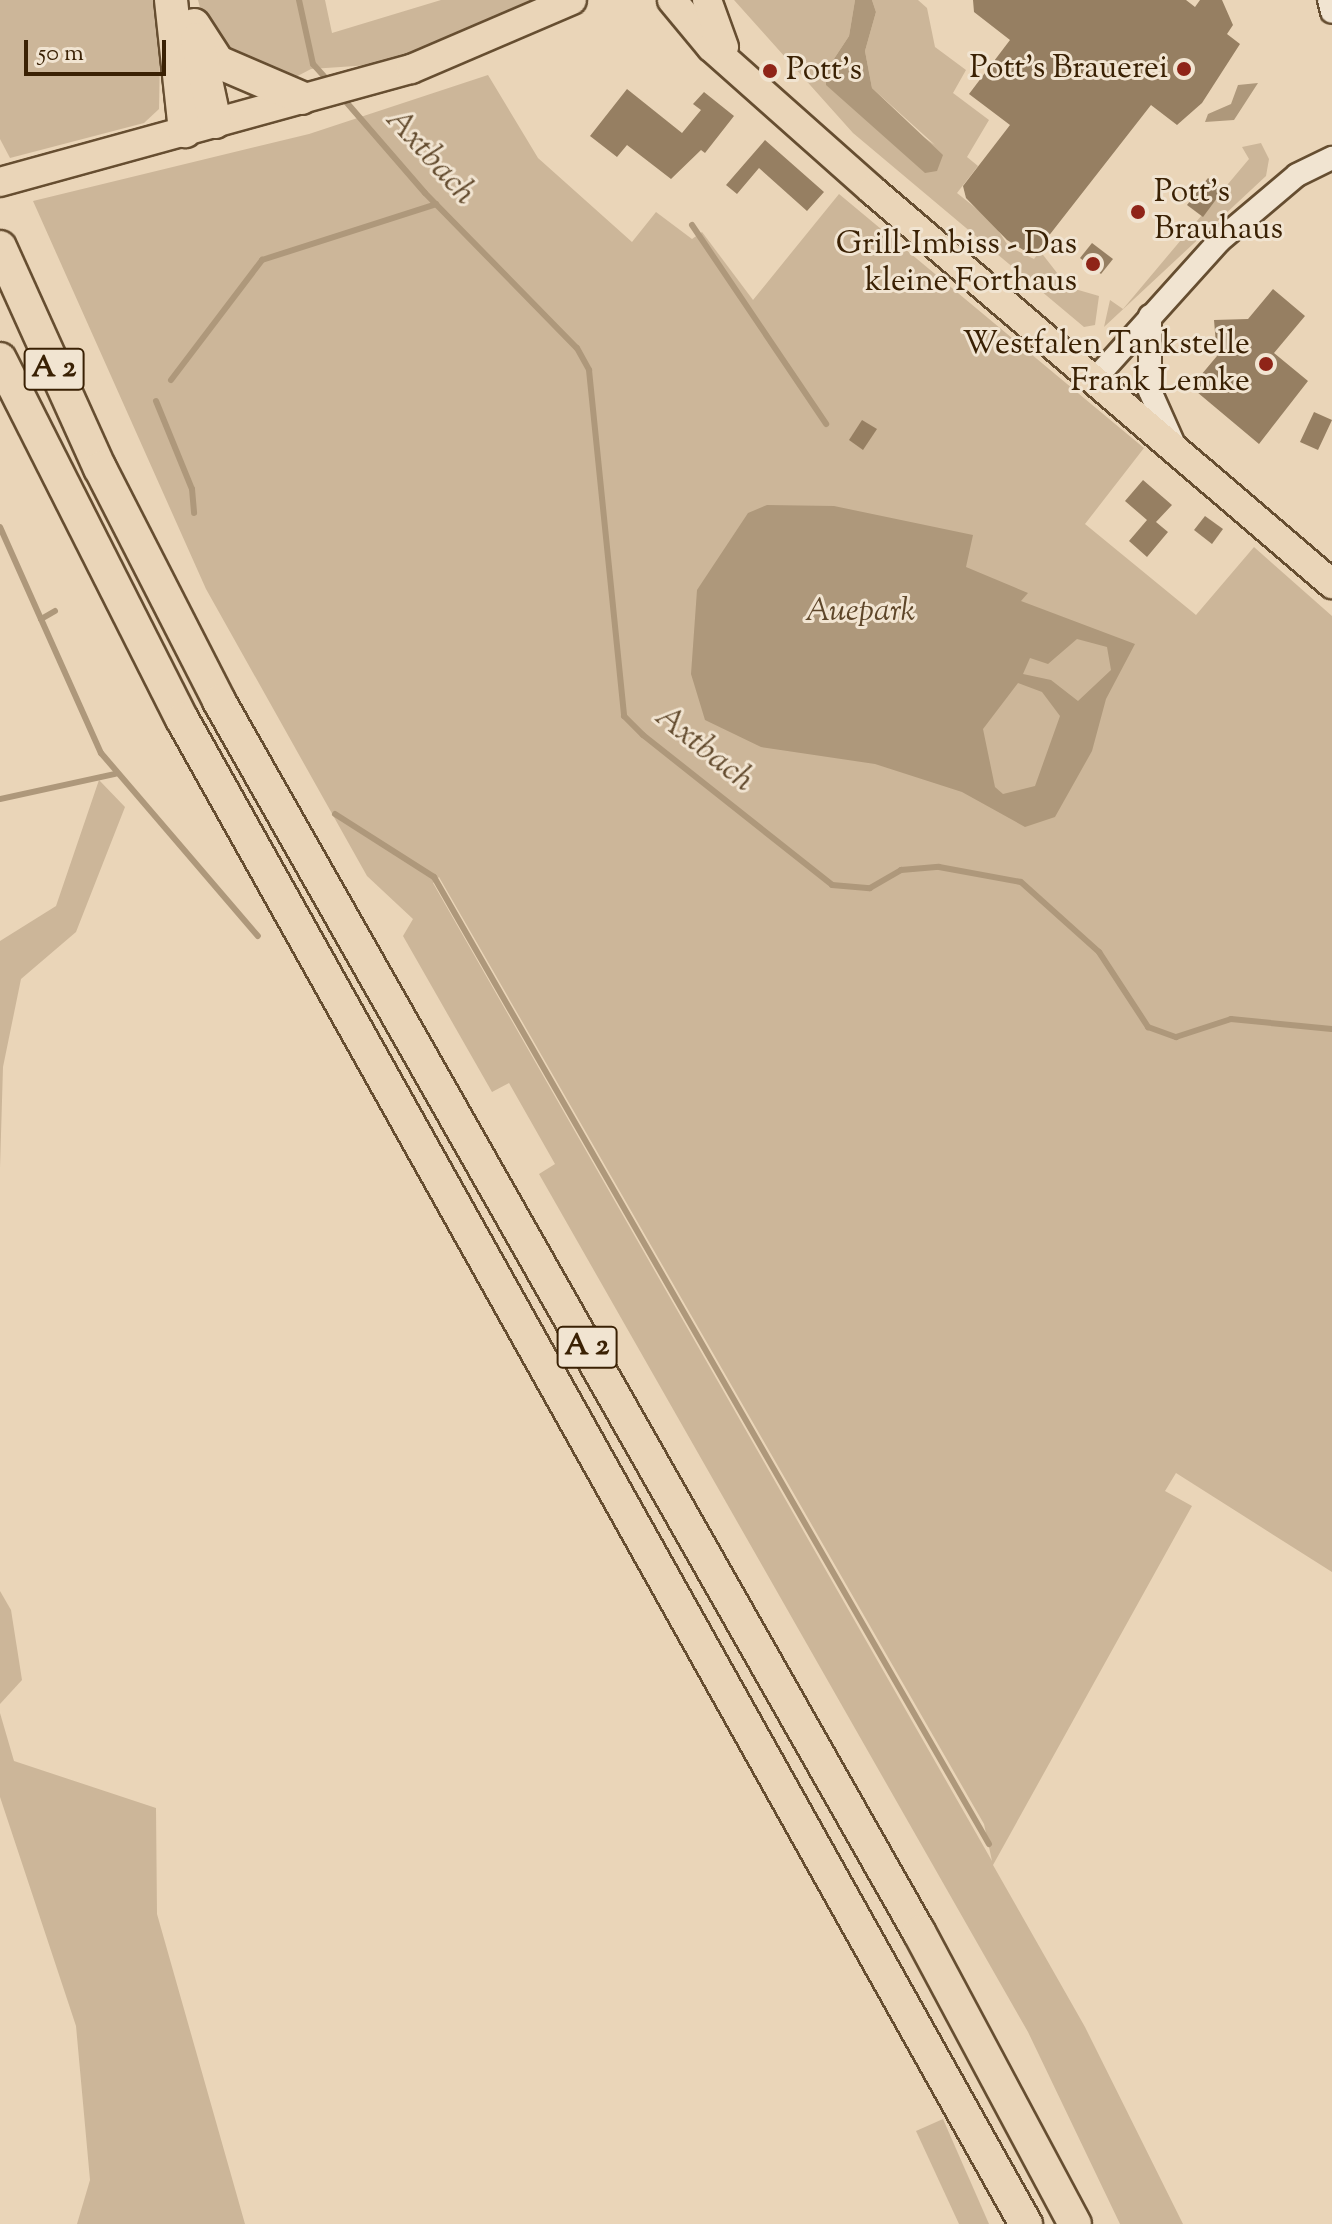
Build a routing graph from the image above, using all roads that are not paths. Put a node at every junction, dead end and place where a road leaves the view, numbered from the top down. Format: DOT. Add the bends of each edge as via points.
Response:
graph roads {
  1 [pos="171,0"];
  2 [pos="672,0"];
  3 [pos="707,0"];
  4 [pos="1329,0"];
  5 [pos="557,3"];
  6 [pos="192,12"];
  7 [pos="1332,12"];
  8 [pos="733,65"];
  9 [pos="310,95"];
  10 [pos="215,122"];
  11 [pos="185,131"];
  12 [pos="1332,158"];
  13 [pos="0,182"];
  14 [pos="5,258"];
  15 [pos="1150,316"];
  16 [pos="0,359"];
  17 [pos="1094,380"];
  18 [pos="1178,454"];
  19 [pos="1332,584"];
  20 [pos="1026,2224"];
  21 [pos="1075,2224"];
  1 -- 11 [label="highway"];
  2 -- 8 [label="main road"];
  3 -- 8 [label="main road"];
  4 -- 7 [label="street"];
  5 -- 9 [label="main road" via="492,37"];
  6 -- 9 [label="highway" via="218,62"];
  6 -- 10 [label="highway"];
  8 -- 17 [label="main road"];
  9 -- 10 [label="main road"];
  10 -- 11 [label="main road"];
  11 -- 13 [label="main road"];
  12 -- 15 [label="street" via="1265,199"];
  14 -- 21 [label="highway, A 2" via="100,468 219,701 919,1932"];
  15 -- 17 [label="street"];
  15 -- 18 [label="street" via="1150,391"];
  16 -- 20 [label="highway, A 2" via="182,719"];
  17 -- 18 [label="main road"];
  18 -- 19 [label="main road"];
}
